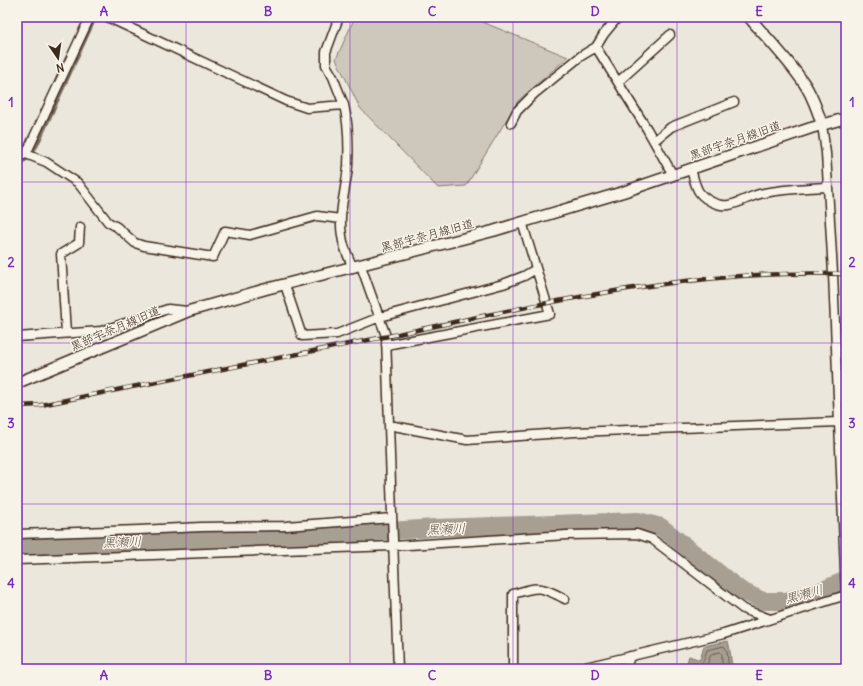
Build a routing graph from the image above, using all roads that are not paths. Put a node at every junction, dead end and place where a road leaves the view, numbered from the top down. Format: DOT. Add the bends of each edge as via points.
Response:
graph roads {
  1 [pos="90,17"];
  2 [pos="107,17"];
  3 [pos="339,17"];
  4 [pos="618,17"];
  5 [pos="749,17"];
  6 [pos="670,35"];
  7 [pos="596,47"];
  8 [pos="618,82"];
  9 [pos="734,102"];
  10 [pos="344,105"];
  11 [pos="846,118"];
  12 [pos="511,123"];
  13 [pos="822,125"];
  14 [pos="654,142"];
  15 [pos="26,154"];
  16 [pos="17,157"];
  17 [pos="691,169"];
  18 [pos="673,174"];
  19 [pos="828,187"];
  20 [pos="341,219"];
  21 [pos="522,222"];
  22 [pos="80,227"];
  23 [pos="357,267"];
  24 [pos="536,269"];
  25 [pos="285,285"];
  26 [pos="189,311"];
  27 [pos="380,317"];
  28 [pos="66,333"];
  29 [pos="17,337"];
  30 [pos="386,345"];
  31 [pos="17,383"];
  32 [pos="839,422"];
  33 [pos="389,426"];
  34 [pos="392,516"];
  35 [pos="17,534"];
  36 [pos="393,545"];
  37 [pos="17,560"];
  38 [pos="846,593"];
  39 [pos="565,599"];
  40 [pos="770,619"];
  41 [pos="630,656"];
  42 [pos="398,669"];
  43 [pos="513,669"];
  44 [pos="577,669"];
  45 [pos="626,669"];
  1 -- 15 [label="street"];
  2 -- 10 [label="street" via="286,101 307,108"];
  3 -- 10 [label="street" via="326,52 326,65"];
  4 -- 7 [label="street"];
  5 -- 13 [label="street" via="807,88"];
  6 -- 8 [label="street"];
  7 -- 8 [label="street"];
  7 -- 12 [label="street" via="534,94 517,112"];
  8 -- 14 [label="street"];
  9 -- 14 [label="street" via="671,127"];
  10 -- 20 [label="street" via="349,138"];
  11 -- 13 [label="street, 黒部宇奈月線旧道"];
  13 -- 17 [label="street, 黒部宇奈月線旧道"];
  13 -- 19 [label="street"];
  14 -- 18 [label="street"];
  15 -- 16 [label="street"];
  15 -- 20 [label="street" via="46,162 78,183 108,222 135,243 144,246 213,257 225,231 250,235 317,216"];
  17 -- 18 [label="street, 黒部宇奈月線旧道"];
  17 -- 19 [label="street" via="702,195 716,204 728,206 765,193"];
  18 -- 21 [label="street, 黒部宇奈月線旧道" via="623,192"];
  19 -- 32 [label="street"];
  20 -- 23 [label="street" via="342,238"];
  21 -- 23 [label="street, 黒部宇奈月線旧道"];
  21 -- 24 [label="street"];
  22 -- 28 [label="street" via="79,243 61,254"];
  23 -- 25 [label="street, 黒部宇奈月線旧道"];
  23 -- 27 [label="street"];
  24 -- 27 [label="street" via="503,284"];
  24 -- 30 [label="street" via="550,314"];
  25 -- 26 [label="street, 黒部宇奈月線旧道"];
  25 -- 27 [label="street" via="302,336 337,334"];
  26 -- 28 [label="street" via="168,309 101,331"];
  26 -- 31 [label="street, 黒部宇奈月線旧道"];
  27 -- 30 [label="street"];
  28 -- 29 [label="street"];
  30 -- 33 [label="street"];
  32 -- 33 [label="street" via="575,432 467,440"];
  32 -- 38 [label="street"];
  33 -- 34 [label="street"];
  34 -- 35 [label="street" via="286,526 201,526"];
  34 -- 36 [label="street"];
  36 -- 37 [label="street"];
  36 -- 40 [label="street" via="567,535 637,534 652,540 743,608"];
  36 -- 42 [label="street"];
  38 -- 40 [label="street"];
  39 -- 43 [label="street" via="546,589 533,588 513,594"];
  40 -- 41 [label="street" via="724,634"];
  41 -- 44 [label="street"];
  41 -- 45 [label="street"];
}
